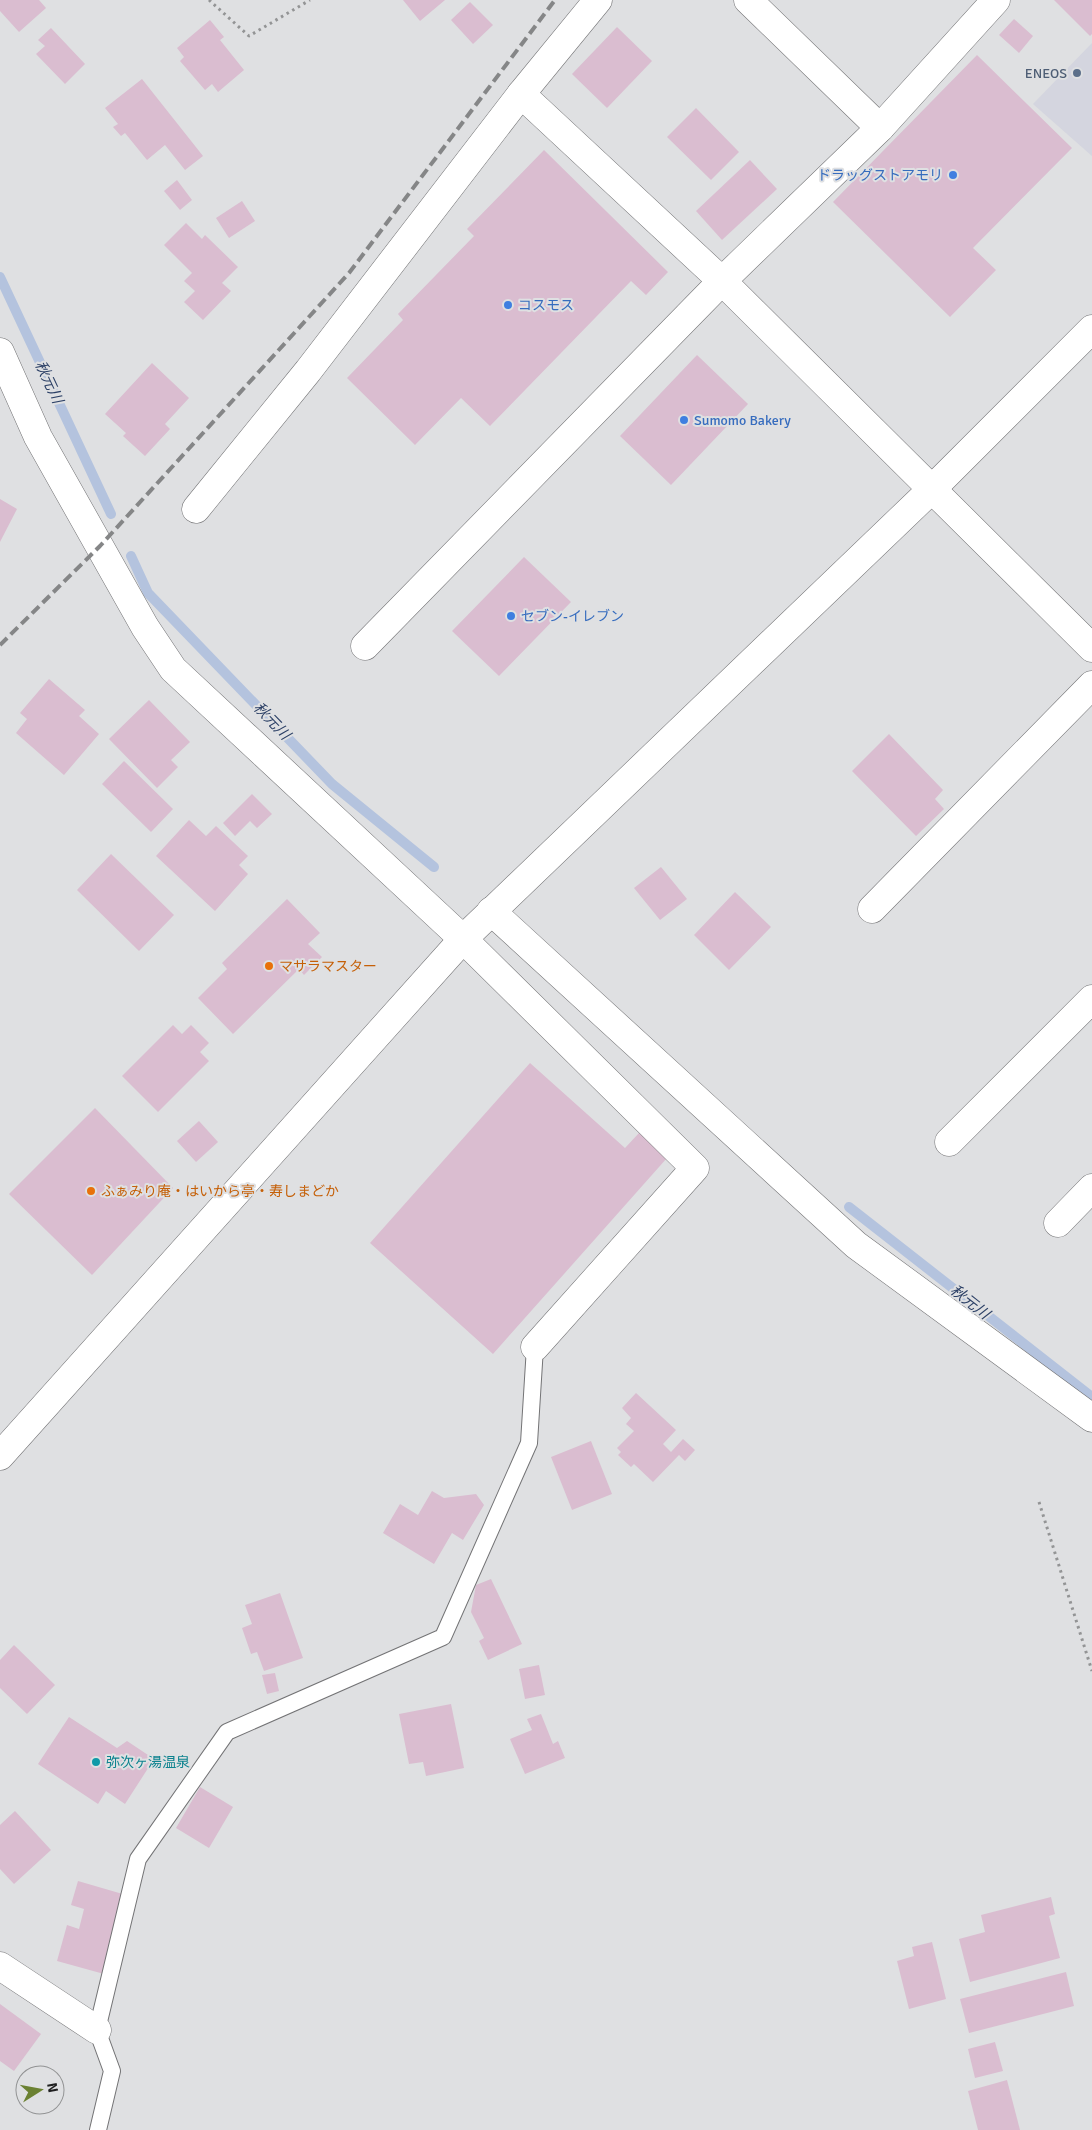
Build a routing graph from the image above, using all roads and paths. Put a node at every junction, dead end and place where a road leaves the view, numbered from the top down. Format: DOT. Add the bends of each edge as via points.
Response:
graph roads {
  1 [pos="209,0"];
  2 [pos="310,0"];
  3 [pos="598,0"];
  4 [pos="748,0"];
  5 [pos="996,0"];
  6 [pos="520,94"];
  7 [pos="880,128"];
  8 [pos="722,281"];
  9 [pos="1092,329"];
  10 [pos="0,352"];
  11 [pos="932,489"];
  12 [pos="196,508"];
  13 [pos="365,646"];
  14 [pos="1092,648"];
  15 [pos="1092,685"];
  16 [pos="872,909"];
  17 [pos="491,911"];
  18 [pos="464,938"];
  19 [pos="1092,999"];
  20 [pos="949,1142"];
  21 [pos="1092,1188"];
  22 [pos="1058,1223"];
  23 [pos="535,1347"];
  24 [pos="1092,1418"];
  25 [pos="0,1456"];
  26 [pos="1039,1502"];
  27 [pos="1092,1671"];
  28 [pos="0,1966"];
  29 [pos="98,2030"];
  30 [pos="98,2130"];
  1 -- 2 [label="path" via="250,36"];
  3 -- 6 [label="street"];
  4 -- 7 [label="street"];
  5 -- 7 [label="street"];
  6 -- 8 [label="street"];
  6 -- 12 [label="street" via="308,371"];
  7 -- 8 [label="street"];
  8 -- 11 [label="street"];
  8 -- 13 [label="street"];
  9 -- 11 [label="street"];
  10 -- 18 [label="street" via="38,437 145,627 173,669"];
  11 -- 14 [label="street"];
  11 -- 17 [label="street"];
  15 -- 16 [label="street"];
  17 -- 18 [label="street"];
  17 -- 24 [label="street" via="856,1245"];
  18 -- 23 [label="street" via="695,1168"];
  18 -- 25 [label="street"];
  19 -- 20 [label="street"];
  21 -- 22 [label="street"];
  23 -- 29 [label="lane" via="529,1443 443,1637 227,1732 138,1859"];
  26 -- 27 [label="path"];
  28 -- 29 [label="street"];
  29 -- 30 [label="lane" via="112,2071"];
}
